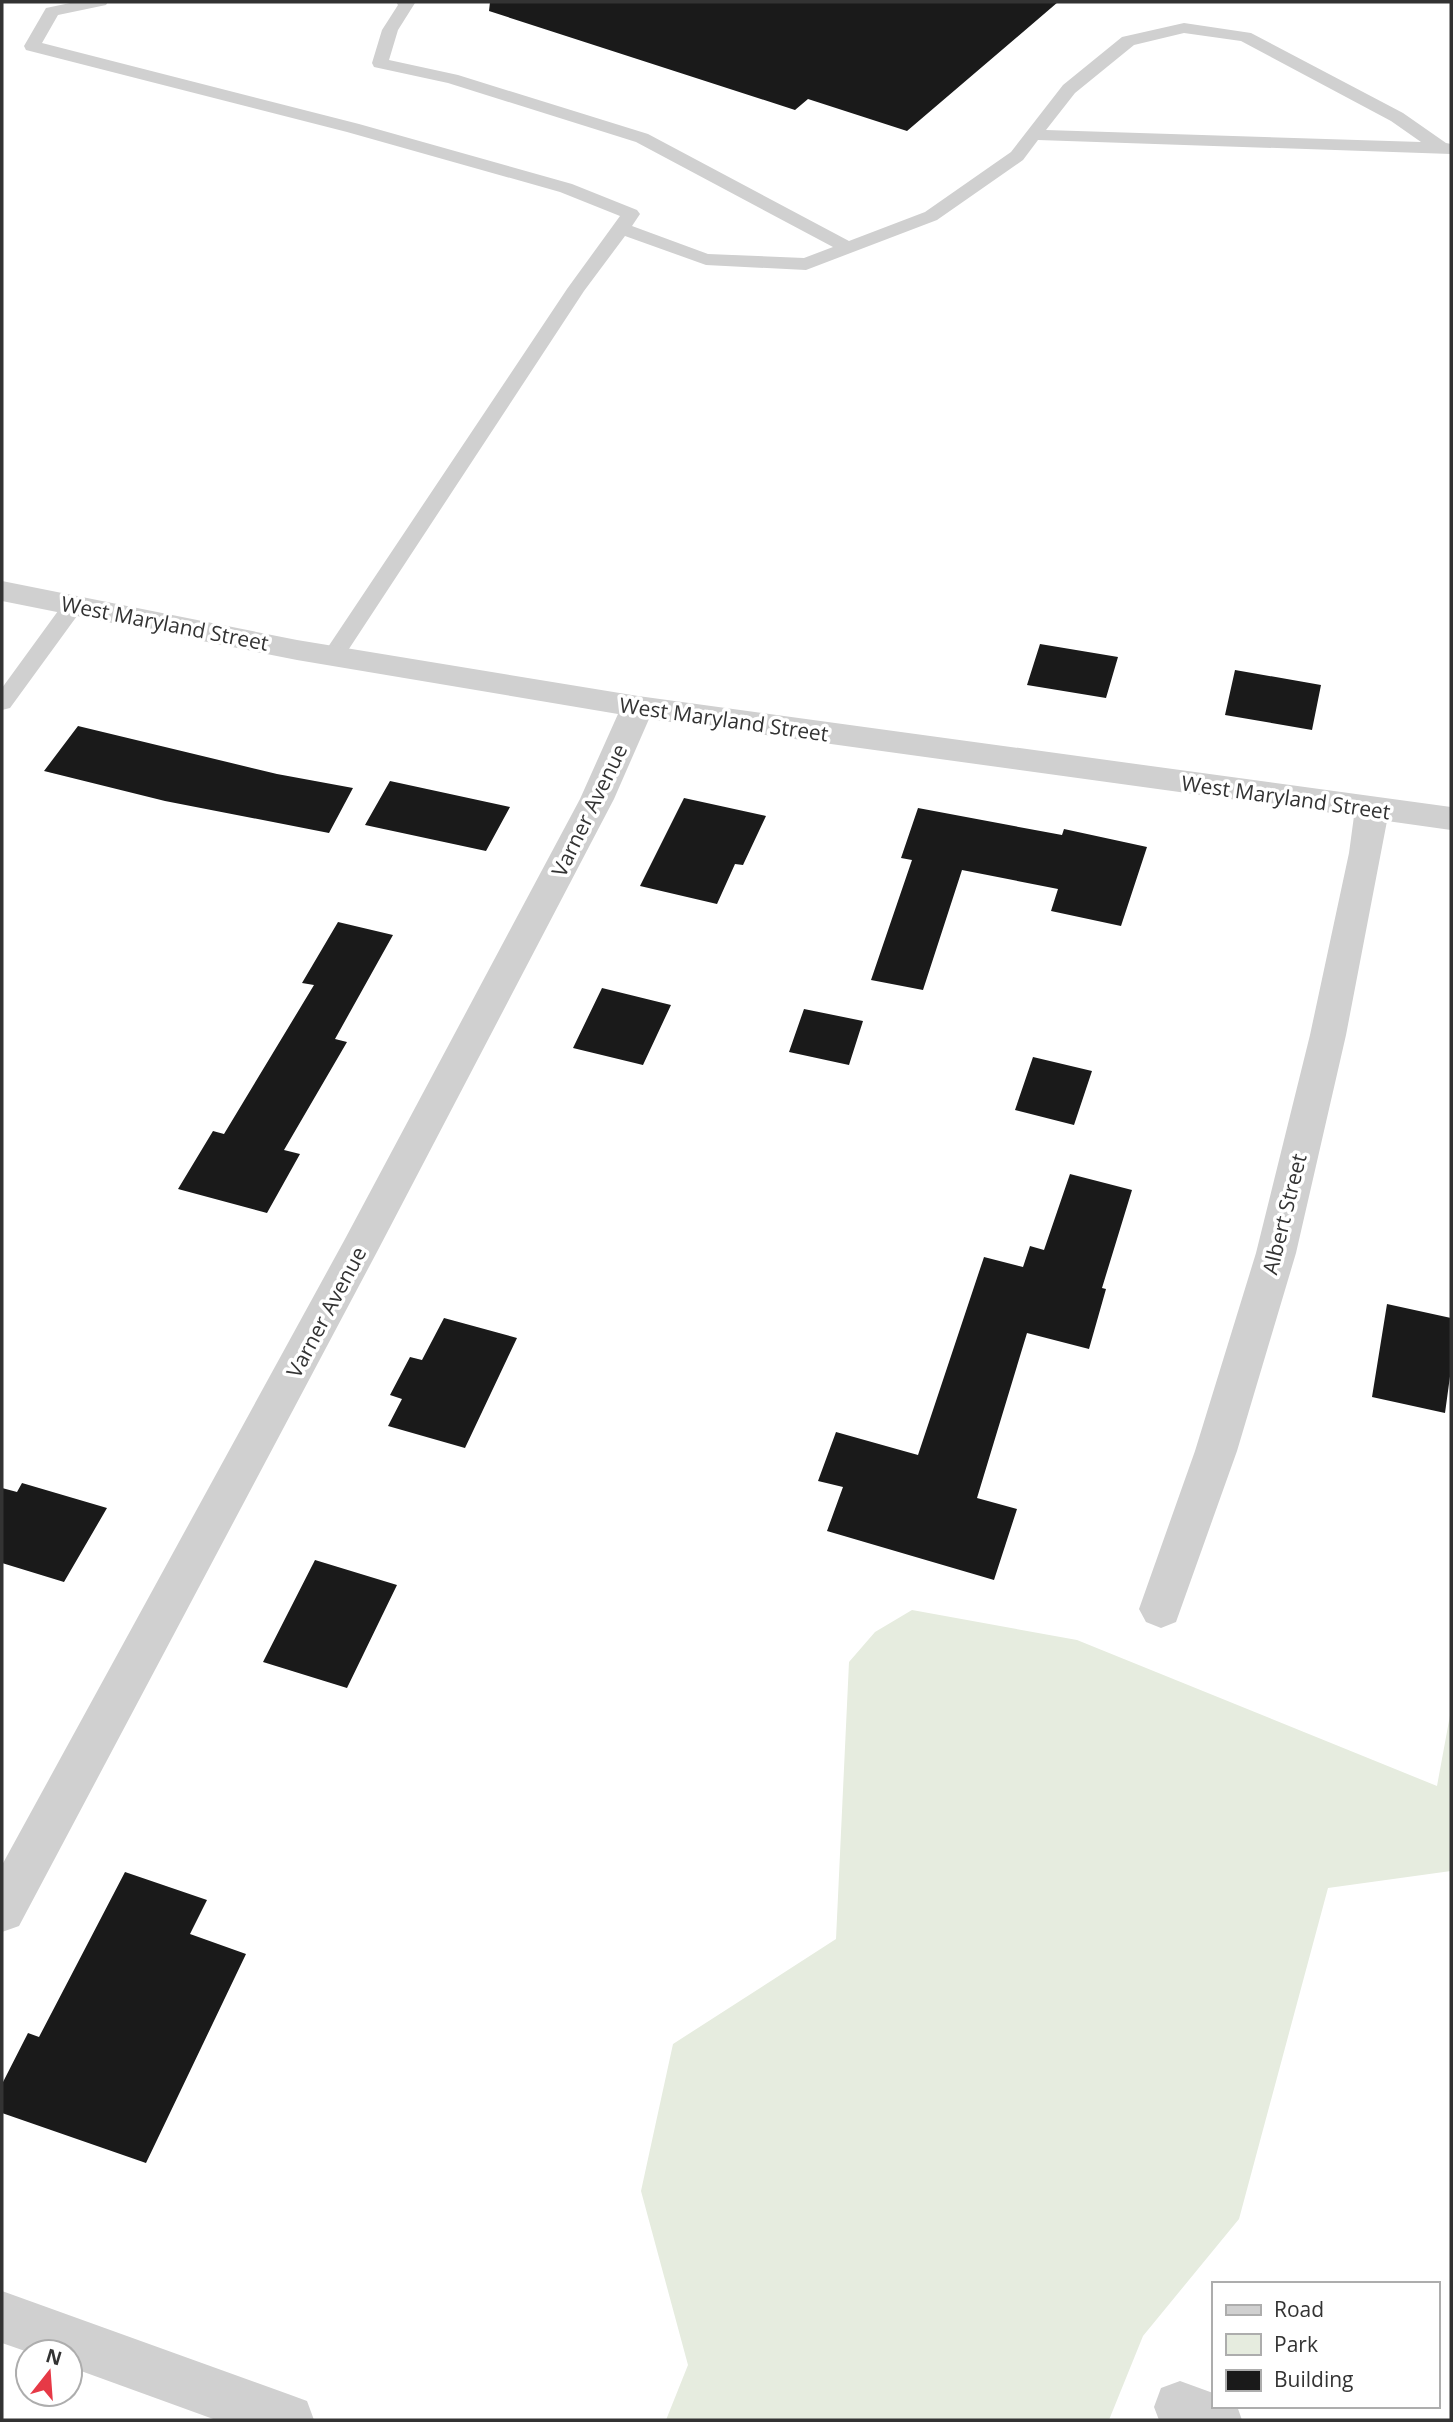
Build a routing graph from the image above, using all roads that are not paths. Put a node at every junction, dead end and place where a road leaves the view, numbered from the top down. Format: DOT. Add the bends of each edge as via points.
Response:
graph roads {
  1 [pos="100,2"];
  2 [pos="404,2"];
  3 [pos="1034,135"];
  4 [pos="1446,149"];
  5 [pos="621,228"];
  6 [pos="848,248"];
  7 [pos="2,591"];
  8 [pos="74,606"];
  9 [pos="333,656"];
  10 [pos="2,703"];
  11 [pos="638,707"];
  12 [pos="1372,809"];
  13 [pos="1451,818"];
  14 [pos="1161,1609"];
  15 [pos="2,1910"];
  16 [pos="2,2317"];
  17 [pos="288,2420"];
  1 -- 5 [label="lane" via="52,11 32,46 566,188 631,214"];
  2 -- 6 [label="lane" via="380,63 452,79 642,138"];
  3 -- 4 [label="lane"];
  3 -- 4 [label="lane" via="1069,89 1128,41 1184,28 1245,37 1397,117"];
  3 -- 6 [label="lane" via="1017,156 931,216"];
  5 -- 6 [label="lane" via="706,259 806,264"];
  5 -- 9 [label="lane"];
  7 -- 8 [label="street, West Maryland Street"];
  8 -- 9 [label="street, West Maryland Street"];
  8 -- 10 [label="lane"];
  9 -- 11 [label="street, West Maryland Street"];
  11 -- 12 [label="street, West Maryland Street"];
  11 -- 15 [label="street, Varner Avenue" via="597,799 359,1250"];
  12 -- 13 [label="street, West Maryland Street"];
  12 -- 14 [label="street, Albert Street" via="1328,1035 1276,1254 1216,1451"];
  16 -- 17 [label="street"];
}
